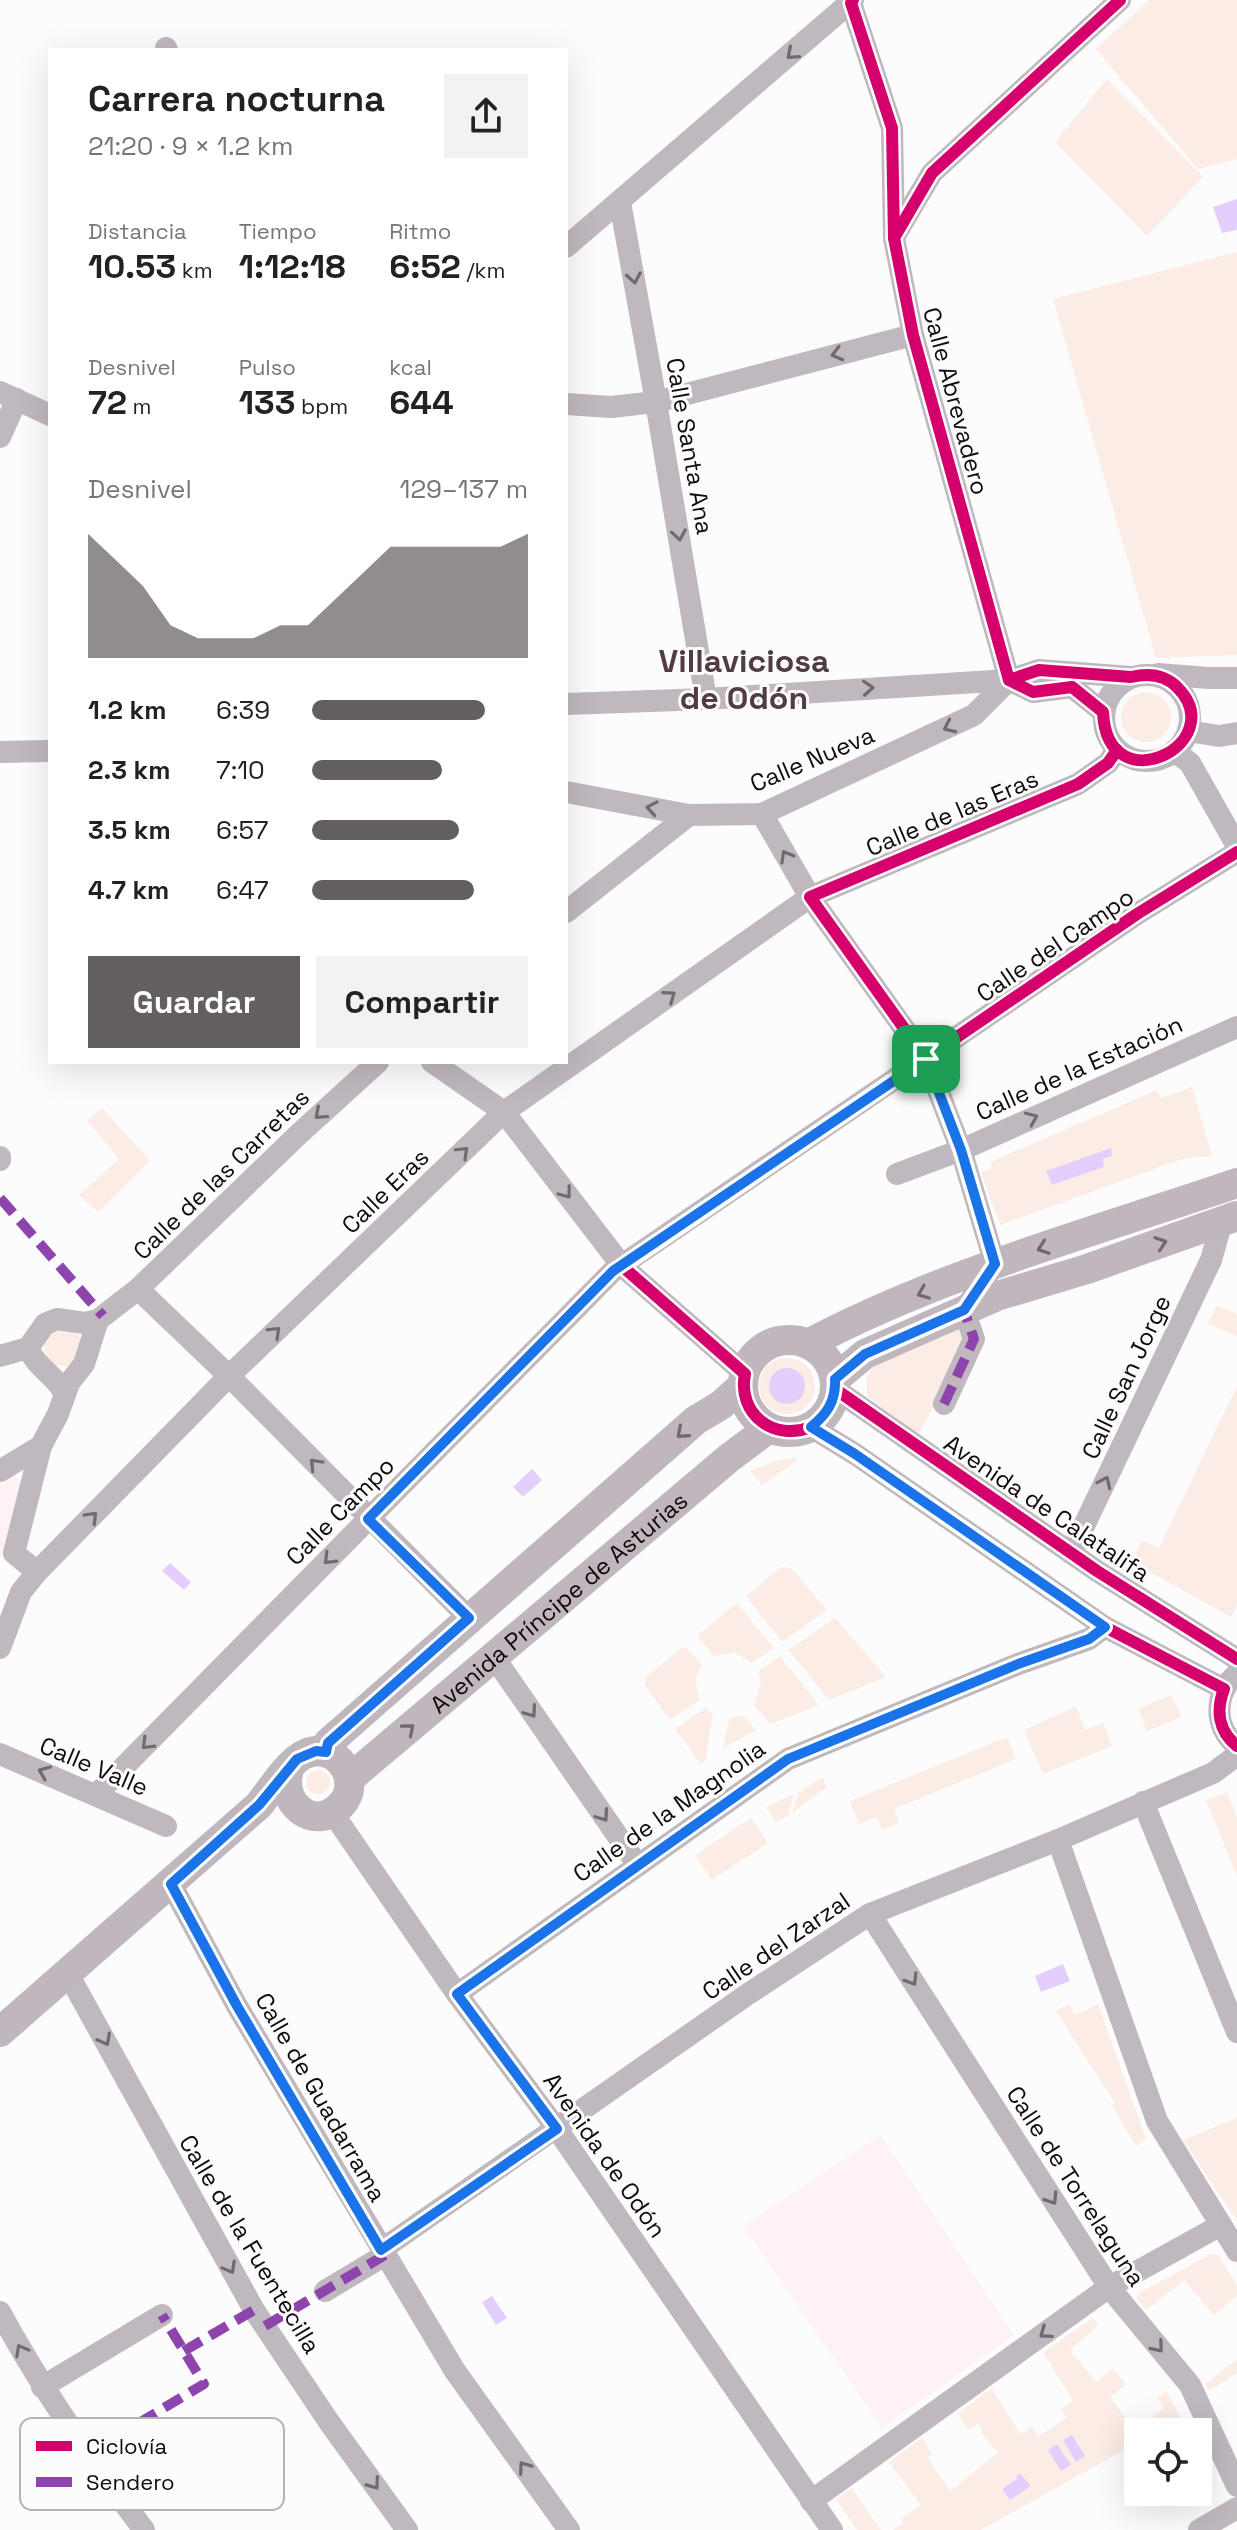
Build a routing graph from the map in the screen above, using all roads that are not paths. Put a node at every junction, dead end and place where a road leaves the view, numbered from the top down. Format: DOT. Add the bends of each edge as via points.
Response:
graph roads {
  1 [pos="1120,0"];
  2 [pos="852,1"];
  3 [pos="620,202"];
  4 [pos="894,238"];
  5 [pos="568,245"];
  6 [pos="913,335"];
  7 [pos="9,395"];
  8 [pos="656,402"];
  9 [pos="568,404"];
  10 [pos="48,414"];
  11 [pos="0,437"];
  12 [pos="1138,675"];
  13 [pos="1237,678"];
  14 [pos="1009,680"];
  15 [pos="706,699"];
  16 [pos="568,704"];
  17 [pos="1103,712"];
  18 [pos="1188,731"];
  19 [pos="1237,733"];
  20 [pos="48,751"];
  21 [pos="1174,751"];
  22 [pos="0,752"];
  23 [pos="1113,757"];
  24 [pos="568,792"];
  25 [pos="762,814"];
  26 [pos="689,815"];
  27 [pos="1237,849"];
  28 [pos="810,897"];
  29 [pos="568,910"];
  30 [pos="1237,1027"];
  31 [pos="926,1059"];
  32 [pos="376,1064"];
  33 [pos="435,1064"];
  34 [pos="504,1112"];
  35 [pos="961,1150"];
  36 [pos="897,1174"];
  37 [pos="1237,1183"];
  38 [pos="1230,1219"];
  39 [pos="995,1264"];
  40 [pos="622,1266"];
  41 [pos="138,1289"];
  42 [pos="964,1310"];
  43 [pos="98,1320"];
  44 [pos="808,1344"];
  45 [pos="9,1350"];
  46 [pos="229,1376"];
  47 [pos="744,1380"];
  48 [pos="835,1384"];
  49 [pos="67,1388"];
  50 [pos="944,1404"];
  51 [pos="811,1427"];
  52 [pos="769,1428"];
  53 [pos="41,1446"];
  54 [pos="0,1471"];
  55 [pos="368,1519"];
  56 [pos="1071,1553"];
  57 [pos="37,1572"];
  58 [pos="469,1618"];
  59 [pos="1105,1627"];
  60 [pos="0,1648"];
  61 [pos="494,1657"];
  62 [pos="1237,1659"];
  63 [pos="1230,1681"];
  64 [pos="326,1752"];
  65 [pos="0,1754"];
  66 [pos="1235,1759"];
  67 [pos="290,1767"];
  68 [pos="349,1779"];
  69 [pos="97,1794"];
  70 [pos="291,1802"];
  71 [pos="1143,1802"];
  72 [pos="259,1805"];
  73 [pos="332,1812"];
  74 [pos="166,1826"];
  75 [pos="1058,1840"];
  76 [pos="637,1864"];
  77 [pos="171,1884"];
  78 [pos="870,1914"];
  79 [pos="67,1972"];
  80 [pos="457,1994"];
  81 [pos="0,2032"];
  82 [pos="1237,2032"];
  83 [pos="557,2129"];
  84 [pos="1221,2225"];
  85 [pos="1237,2251"];
  86 [pos="383,2253"];
  87 [pos="1109,2287"];
  88 [pos="325,2291"];
  89 [pos="162,2315"];
  90 [pos="2,2316"];
  91 [pos="42,2387"];
  92 [pos="63,2418"];
  93 [pos="1237,2486"];
  94 [pos="811,2501"];
  95 [pos="1237,2508"];
  96 [pos="129,2510"];
  97 [pos="144,2530"];
  98 [pos="407,2530"];
  99 [pos="569,2530"];
  100 [pos="832,2530"];
  101 [pos="1199,2530"];
  1 -- 4 [label="street" via="932,173"];
  2 -- 3 [label="street, one-way"];
  2 -- 4 [label="street, Calle Abrevadero" via="892,128"];
  3 -- 5 [label="street"];
  3 -- 8 [label="street, Calle Santa Ana, one-way"];
  4 -- 6 [label="street, Calle Abrevadero"];
  6 -- 8 [label="street, one-way"];
  6 -- 14 [label="street, Calle Abrevadero"];
  7 -- 10 [label="street"];
  7 -- 11 [label="street"];
  8 -- 9 [label="street"];
  8 -- 15 [label="street, Calle Santa Ana, one-way"];
  12 -- 13 [label="street"];
  12 -- 14 [label="street" via="1039,670"];
  12 -- 17 [label="street" via="1112,691"];
  12 -- 18 [label="street" via="1159,676 1182,692 1188,704"];
  15 -- 14 [label="street, one-way"];
  14 -- 17 [label="street" via="1033,692 1072,687"];
  14 -- 25 [label="street, Calle Nueva, one-way" via="974,715"];
  15 -- 16 [label="street"];
  17 -- 23 [label="street"];
  18 -- 19 [label="street"];
  18 -- 21 [label="street"];
  20 -- 22 [label="street"];
  21 -- 23 [label="street" via="1152,761"];
  21 -- 27 [label="street" via="1190,763"];
  23 -- 28 [label="street, Calle de las Eras" via="1078,784"];
  26 -- 24 [label="street, Calle Nueva, one-way"];
  25 -- 26 [label="street, Calle Nueva"];
  28 -- 25 [label="street, one-way"];
  26 -- 29 [label="street"];
  27 -- 31 [label="street, Calle del Campo"];
  28 -- 31 [label="street"];
  34 -- 28 [label="street, Calle Eras, one-way"];
  35 -- 30 [label="street, Calle de la Estación, one-way"];
  31 -- 35 [label="street"];
  31 -- 40 [label="street, Calle del Campo"];
  32 -- 41 [label="street, Calle de las Carretas, one-way"];
  33 -- 34 [label="street"];
  34 -- 40 [label="street, one-way"];
  46 -- 34 [label="street, Calle Eras, one-way"];
  35 -- 36 [label="street, Calle de la Estación"];
  35 -- 39 [label="street"];
  37 -- 39 [label="street, one-way"];
  42 -- 38 [label="street, one-way"];
  56 -- 38 [label="street, Calle San Jorge, one-way"];
  39 -- 42 [label="street"];
  39 -- 44 [label="street, one-way"];
  40 -- 47 [label="street"];
  40 -- 55 [label="street, Calle Campo"];
  41 -- 43 [label="street, Calle de las Carretas"];
  41 -- 46 [label="street"];
  42 -- 48 [label="street" via="865,1354"];
  42 -- 50 [label="street" via="974,1339"];
  43 -- 45 [label="street" via="57,1319"];
  43 -- 49 [label="street" via="84,1364"];
  44 -- 47 [label="street" via="770,1344 750,1362"];
  44 -- 48 [label="street" via="830,1365"];
  45 -- 49 [label="street" via="35,1362"];
  55 -- 46 [label="street, one-way"];
  57 -- 46 [label="street, Calle Eras, one-way"];
  47 -- 52 [label="street" via="746,1402"];
  47 -- 58 [label="street, Avenida Príncipe de Asturias, one-way"];
  48 -- 51 [label="street" via="832,1404"];
  48 -- 56 [label="street, Avenida de Calatalifa"];
  49 -- 53 [label="street"];
  51 -- 52 [label="street" via="790,1432"];
  51 -- 59 [label="street"];
  52 -- 61 [label="street, Avenida Príncipe de Asturias"];
  53 -- 54 [label="street"];
  53 -- 57 [label="street" via="14,1553"];
  55 -- 58 [label="street"];
  55 -- 69 [label="street, Calle Campo, one-way"];
  56 -- 62 [label="street, Avenida de Calatalifa"];
  57 -- 60 [label="street, Calle Eras" via="21,1592"];
  58 -- 64 [label="street, Avenida Príncipe de Asturias" via="328,1743"];
  59 -- 63 [label="street"];
  59 -- 76 [label="street, Calle de la Magnolia" via="1089,1639 788,1759"];
  68 -- 61 [label="street, Avenida Príncipe de Asturias, one-way"];
  61 -- 76 [label="street, one-way"];
  63 -- 66 [label="street" via="1219,1702 1219,1716"];
  64 -- 67 [label="street" via="305,1754"];
  64 -- 68 [label="street" via="342,1762"];
  69 -- 65 [label="street, Calle Valle, one-way"];
  66 -- 71 [label="street, Calle del Zarzal"];
  67 -- 70 [label="street" via="285,1785"];
  67 -- 72 [label="street"];
  68 -- 73 [label="street" via="346,1798"];
  69 -- 74 [label="street, Calle Valle"];
  70 -- 72 [label="street"];
  70 -- 73 [label="street" via="314,1816"];
  71 -- 75 [label="street, Calle del Zarzal"];
  71 -- 82 [label="street"];
  72 -- 77 [label="street"];
  73 -- 80 [label="street, Avenida de Odón"];
  75 -- 78 [label="street, Calle del Zarzal"];
  75 -- 84 [label="street" via="1157,2121"];
  76 -- 80 [label="street, Calle de la Magnolia"];
  77 -- 79 [label="street"];
  77 -- 86 [label="street, Calle de Guadarrama"];
  78 -- 83 [label="street, Calle del Zarzal"];
  78 -- 87 [label="street, Calle de Torrelaguna, one-way"];
  79 -- 81 [label="street"];
  79 -- 98 [label="street, Calle de la Fuentecilla, one-way" via="254,2310"];
  80 -- 83 [label="street, Avenida de Odón"];
  83 -- 86 [label="street, Calle del Zarzal"];
  83 -- 94 [label="street, Avenida de Odón"];
  84 -- 85 [label="street"];
  84 -- 87 [label="street"];
  86 -- 88 [label="street, Calle del Zarzal"];
  99 -- 86 [label="street, Calle de Guadarrama, one-way" via="455,2371"];
  87 -- 93 [label="street, Calle de Torrelaguna, one-way" via="1190,2385"];
  87 -- 94 [label="street, one-way"];
  89 -- 91 [label="street"];
  91 -- 90 [label="street, one-way"];
  91 -- 92 [label="street"];
  94 -- 100 [label="street, Avenida de Odón"];
  95 -- 101 [label="street"];
  96 -- 97 [label="street"];
}
